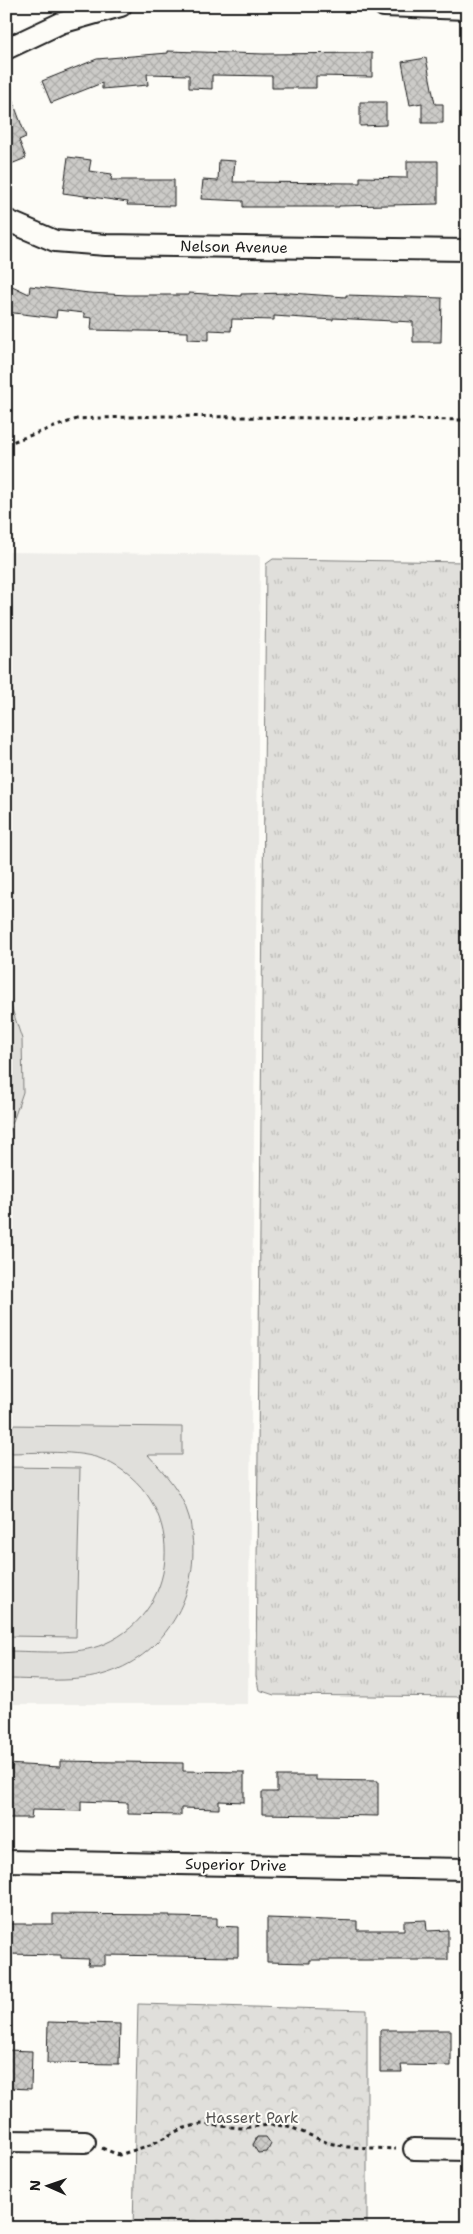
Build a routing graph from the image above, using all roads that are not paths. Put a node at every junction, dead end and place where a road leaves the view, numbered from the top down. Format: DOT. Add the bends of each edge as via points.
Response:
graph roads {
  1 [pos="121,6"];
  2 [pos="384,6"];
  3 [pos="467,9"];
  4 [pos="6,49"];
  5 [pos="6,220"];
  6 [pos="467,250"];
  7 [pos="6,1861"];
  8 [pos="467,1869"];
  9 [pos="6,2141"];
  10 [pos="85,2142"];
  11 [pos="414,2149"];
  12 [pos="467,2150"];
  1 -- 4 [label="street" via="61,24"];
  2 -- 3 [label="street"];
  5 -- 6 [label="street, Nelson Avenue" via="55,241 106,245"];
  7 -- 8 [label="street, Superior Drive"];
  9 -- 10 [label="street"];
  11 -- 12 [label="street"];
}
